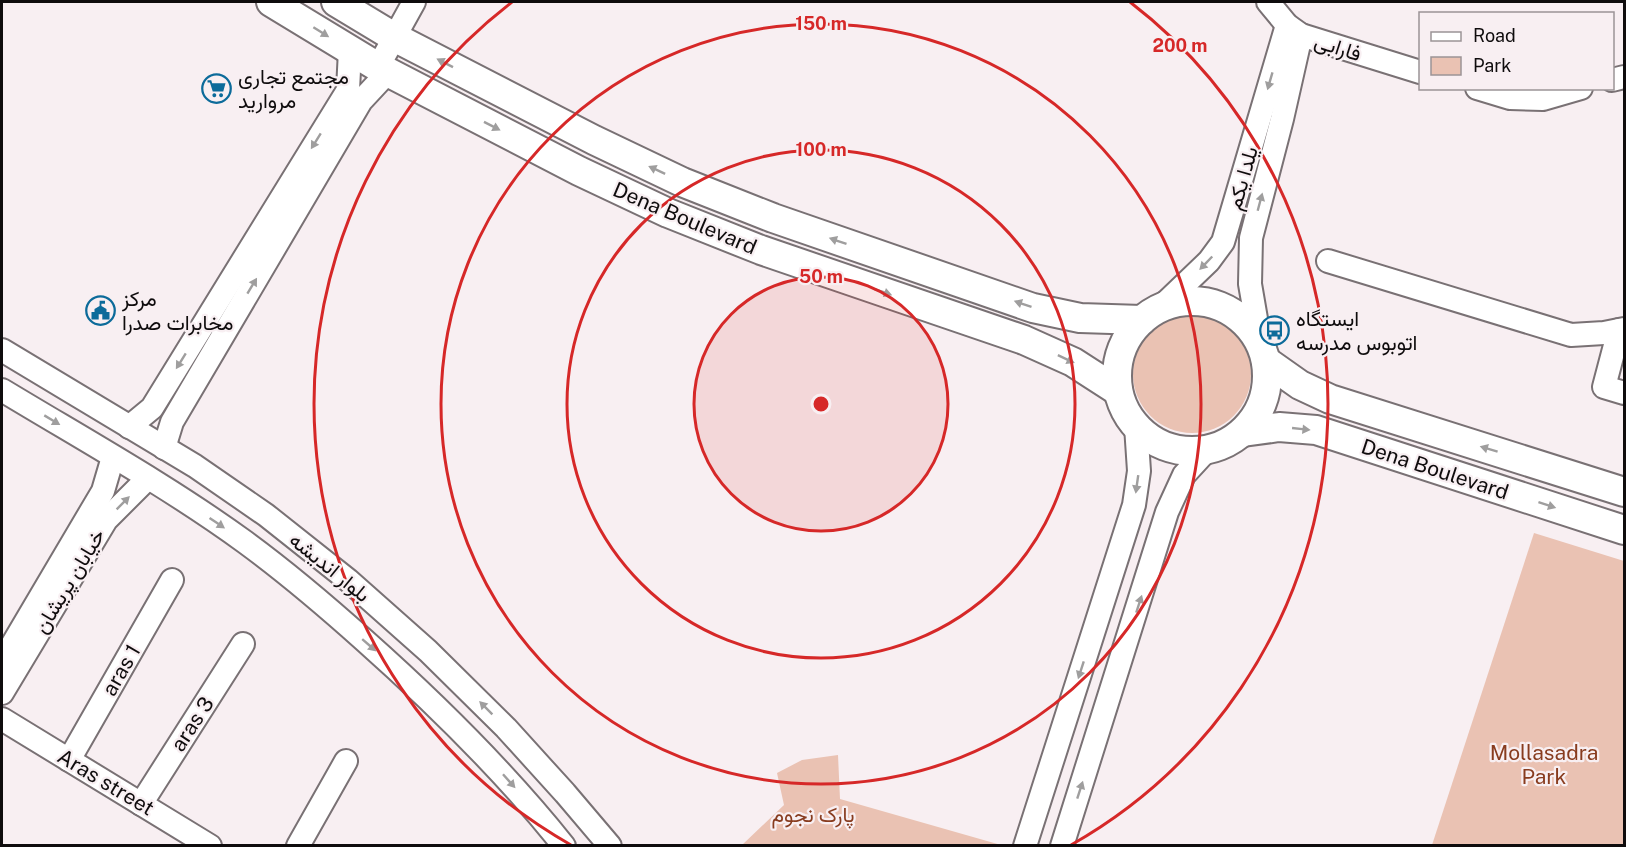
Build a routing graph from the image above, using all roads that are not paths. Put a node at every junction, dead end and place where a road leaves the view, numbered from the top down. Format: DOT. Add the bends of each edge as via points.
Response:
graph roads {
  1 [pos="271,2"];
  2 [pos="336,2"];
  3 [pos="414,2"];
  4 [pos="1268,2"];
  5 [pos="1294,30"];
  6 [pos="394,37"];
  7 [pos="350,50"];
  8 [pos="383,69"];
  9 [pos="1419,72"];
  10 [pos="1484,90"];
  11 [pos="1574,90"];
  12 [pos="1328,261"];
  13 [pos="1150,314"];
  14 [pos="1622,329"];
  15 [pos="2,350"];
  16 [pos="1263,352"];
  17 [pos="2,390"];
  18 [pos="1118,391"];
  19 [pos="1624,393"];
  20 [pos="1136,426"];
  21 [pos="129,427"];
  22 [pos="1242,432"];
  23 [pos="164,448"];
  24 [pos="1208,450"];
  25 [pos="113,457"];
  26 [pos="148,478"];
  27 [pos="1624,492"];
  28 [pos="1624,530"];
  29 [pos="172,580"];
  30 [pos="243,644"];
  31 [pos="2,662"];
  32 [pos="2,693"];
  33 [pos="2,719"];
  34 [pos="69,760"];
  35 [pos="346,760"];
  36 [pos="141,804"];
  37 [pos="210,846"];
  38 [pos="298,846"];
  39 [pos="564,846"];
  40 [pos="610,846"];
  41 [pos="1026,846"];
  42 [pos="1062,846"];
  1 -- 7 [label="main road, Dena Boulevard, one-way"];
  2 -- 6 [label="main road, Dena Boulevard"];
  3 -- 6 [label="street"];
  4 -- 5 [label="street"];
  5 -- 9 [label="street, فارابی"];
  5 -- 13 [label="street, یلدا یکم, one-way" via="1223,242 1209,261"];
  16 -- 5 [label="street, یلدا یکم, one-way" via="1250,284 1251,238 1282,119"];
  6 -- 8 [label="street"];
  13 -- 6 [label="main road, Dena Boulevard, one-way" via="1080,318 1033,308 773,218 682,182 594,140"];
  7 -- 8 [label="main road, Dena Boulevard"];
  7 -- 21 [label="street, one-way" via="348,90 152,408"];
  8 -- 18 [label="main road, Dena Boulevard, one-way" via="668,213 761,250 1024,340 1073,362"];
  23 -- 8 [label="street, one-way" via="172,422"];
  10 -- 11 [label="street" via="1510,98 1543,99"];
  12 -- 14 [label="street" via="1571,335"];
  13 -- 16 [label="main road" via="1181,302 1205,302 1227,309 1246,323"];
  13 -- 18 [label="main road" via="1130,334 1121,352"];
  14 -- 19 [label="street" via="1604,387"];
  15 -- 21 [label="street, بلوار اندیشه"];
  16 -- 22 [label="main road" via="1268,380 1264,399"];
  27 -- 16 [label="main road, Dena Boulevard, one-way" via="1330,399 1300,385"];
  17 -- 25 [label="street, بلوار اندیشه, one-way"];
  18 -- 20 [label="main road"];
  20 -- 24 [label="main road" via="1150,439 1168,447"];
  20 -- 41 [label="street, one-way" via="1139,471 1134,505"];
  21 -- 23 [label="street, بلوار اندیشه"];
  22 -- 24 [label="main road"];
  22 -- 28 [label="main road, Dena Boulevard, one-way" via="1279,427 1316,430"];
  40 -- 23 [label="street, بلوار اندیشه, one-way" via="506,728 428,651 266,515"];
  42 -- 24 [label="street, one-way" via="1167,512 1184,475"];
  25 -- 26 [label="street, بلوار اندیشه"];
  25 -- 31 [label="street, خیابان پریشان" via="103,491"];
  32 -- 26 [label="street, خیابان پریشان, one-way" via="106,520"];
  26 -- 39 [label="street, بلوار اندیشه, one-way" via="245,542 344,622 482,751"];
  29 -- 34 [label="street, aras 1"];
  30 -- 36 [label="street, aras 3"];
  33 -- 34 [label="street, Aras street"];
  34 -- 36 [label="street, Aras street"];
  35 -- 38 [label="street"];
  36 -- 37 [label="street, Aras street"];
}
